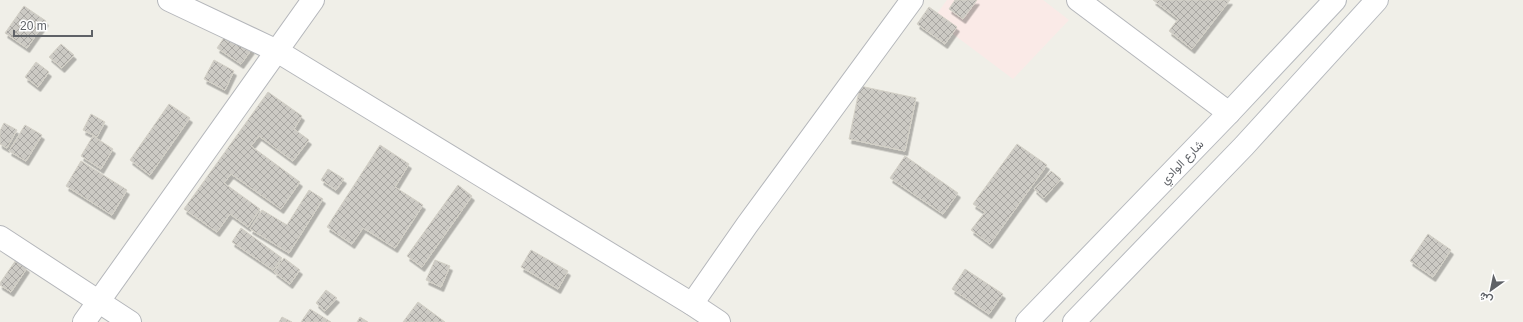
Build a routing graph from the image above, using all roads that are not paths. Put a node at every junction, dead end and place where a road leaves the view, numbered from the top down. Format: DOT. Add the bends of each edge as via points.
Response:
graph roads {
  1 [pos="169,0"];
  2 [pos="313,0"];
  3 [pos="912,0"];
  4 [pos="1078,0"];
  5 [pos="1335,0"];
  6 [pos="1377,0"];
  7 [pos="277,52"];
  8 [pos="1230,113"];
  9 [pos="0,237"];
  10 [pos="99,300"];
  11 [pos="692,304"];
  12 [pos="84,322"];
  13 [pos="130,322"];
  14 [pos="718,322"];
  15 [pos="1027,322"];
  16 [pos="1074,322"];
  1 -- 7 [label="street"];
  2 -- 7 [label="street"];
  3 -- 11 [label="street" via="751,219"];
  4 -- 8 [label="street"];
  5 -- 8 [label="street, شارع الوادي"];
  6 -- 16 [label="street" via="1244,146"];
  7 -- 10 [label="street"];
  7 -- 11 [label="street"];
  8 -- 15 [label="street, شارع الوادي"];
  9 -- 10 [label="street"];
  10 -- 12 [label="street"];
  10 -- 13 [label="street"];
  11 -- 14 [label="street"];
}
